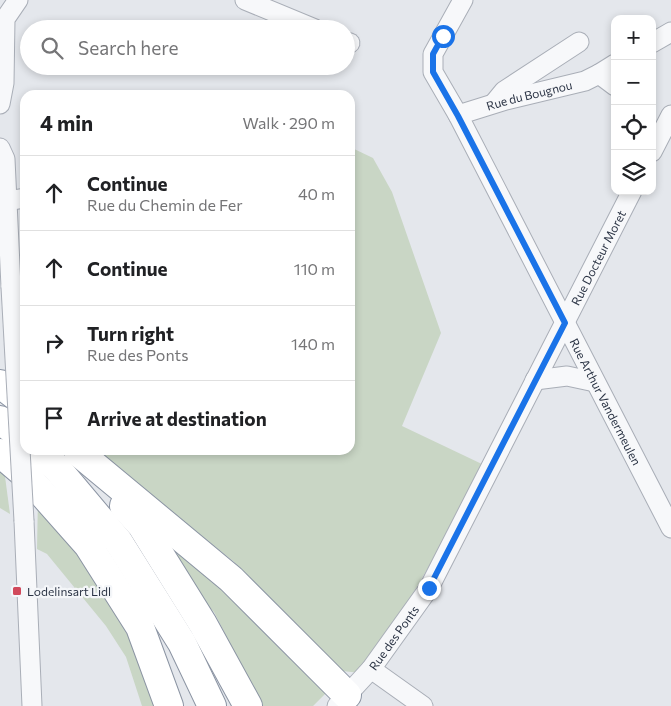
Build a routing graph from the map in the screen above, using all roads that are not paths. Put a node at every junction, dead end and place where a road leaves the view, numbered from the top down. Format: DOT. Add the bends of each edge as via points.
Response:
graph roads {
  1 [pos="18,0"];
  2 [pos="246,0"];
  3 [pos="463,0"];
  4 [pos="2,17"];
  5 [pos="294,20"];
  6 [pos="671,32"];
  7 [pos="656,41"];
  8 [pos="579,42"];
  9 [pos="607,69"];
  10 [pos="0,104"];
  11 [pos="494,104"];
  12 [pos="458,116"];
  13 [pos="665,123"];
  14 [pos="0,148"];
  15 [pos="653,150"];
  16 [pos="630,195"];
  17 [pos="16,199"];
  18 [pos="565,323"];
  19 [pos="535,380"];
  20 [pos="595,382"];
  21 [pos="0,384"];
  22 [pos="20,399"];
  23 [pos="0,420"];
  24 [pos="20,435"];
  25 [pos="0,454"];
  26 [pos="20,454"];
  27 [pos="20,455"];
  28 [pos="43,455"];
  29 [pos="80,455"];
  30 [pos="82,455"];
  31 [pos="671,528"];
  32 [pos="371,669"];
  33 [pos="342,701"];
  34 [pos="32,706"];
  35 [pos="169,706"];
  36 [pos="212,706"];
  37 [pos="248,706"];
  38 [pos="423,706"];
  1 -- 4 [label="street"];
  2 -- 5 [label="street"];
  3 -- 12 [label="street, Rue Arthur Vandermeulen" via="433,54 433,72"];
  4 -- 10 [label="street" via="4,83"];
  6 -- 7 [label="street"];
  8 -- 11 [label="street" via="504,91"];
  9 -- 11 [label="street, Rue du Bougnou" via="585,81"];
  11 -- 12 [label="street, Rue du Bougnou"];
  12 -- 18 [label="street, Rue Arthur Vandermeulen"];
  13 -- 15 [label="street"];
  14 -- 17 [label="street"];
  16 -- 18 [label="street, Rue Docteur Moret"];
  17 -- 26 [label="street, bridge" via="10,287"];
  18 -- 19 [label="street, Rue des Ponts"];
  18 -- 20 [label="street, Rue Arthur Vandermeulen"];
  19 -- 20 [label="street" via="567,376"];
  19 -- 32 [label="street, Rue des Ponts" via="429,588"];
  20 -- 31 [label="street, Rue Arthur Vandermeulen"];
  21 -- 22 [label="highway"];
  23 -- 24 [label="highway"];
  25 -- 35 [label="highway" via="26,475 88,545 140,627"];
  27 -- 34 [label="street, bridge"];
  28 -- 36 [label="highway" via="118,541 182,643"];
  29 -- 37 [label="highway" via="142,526 203,624"];
  30 -- 33 [label="highway" via="231,579"];
  32 -- 33 [label="street, Rue des Ponts"];
  32 -- 38 [label="street"];
}
